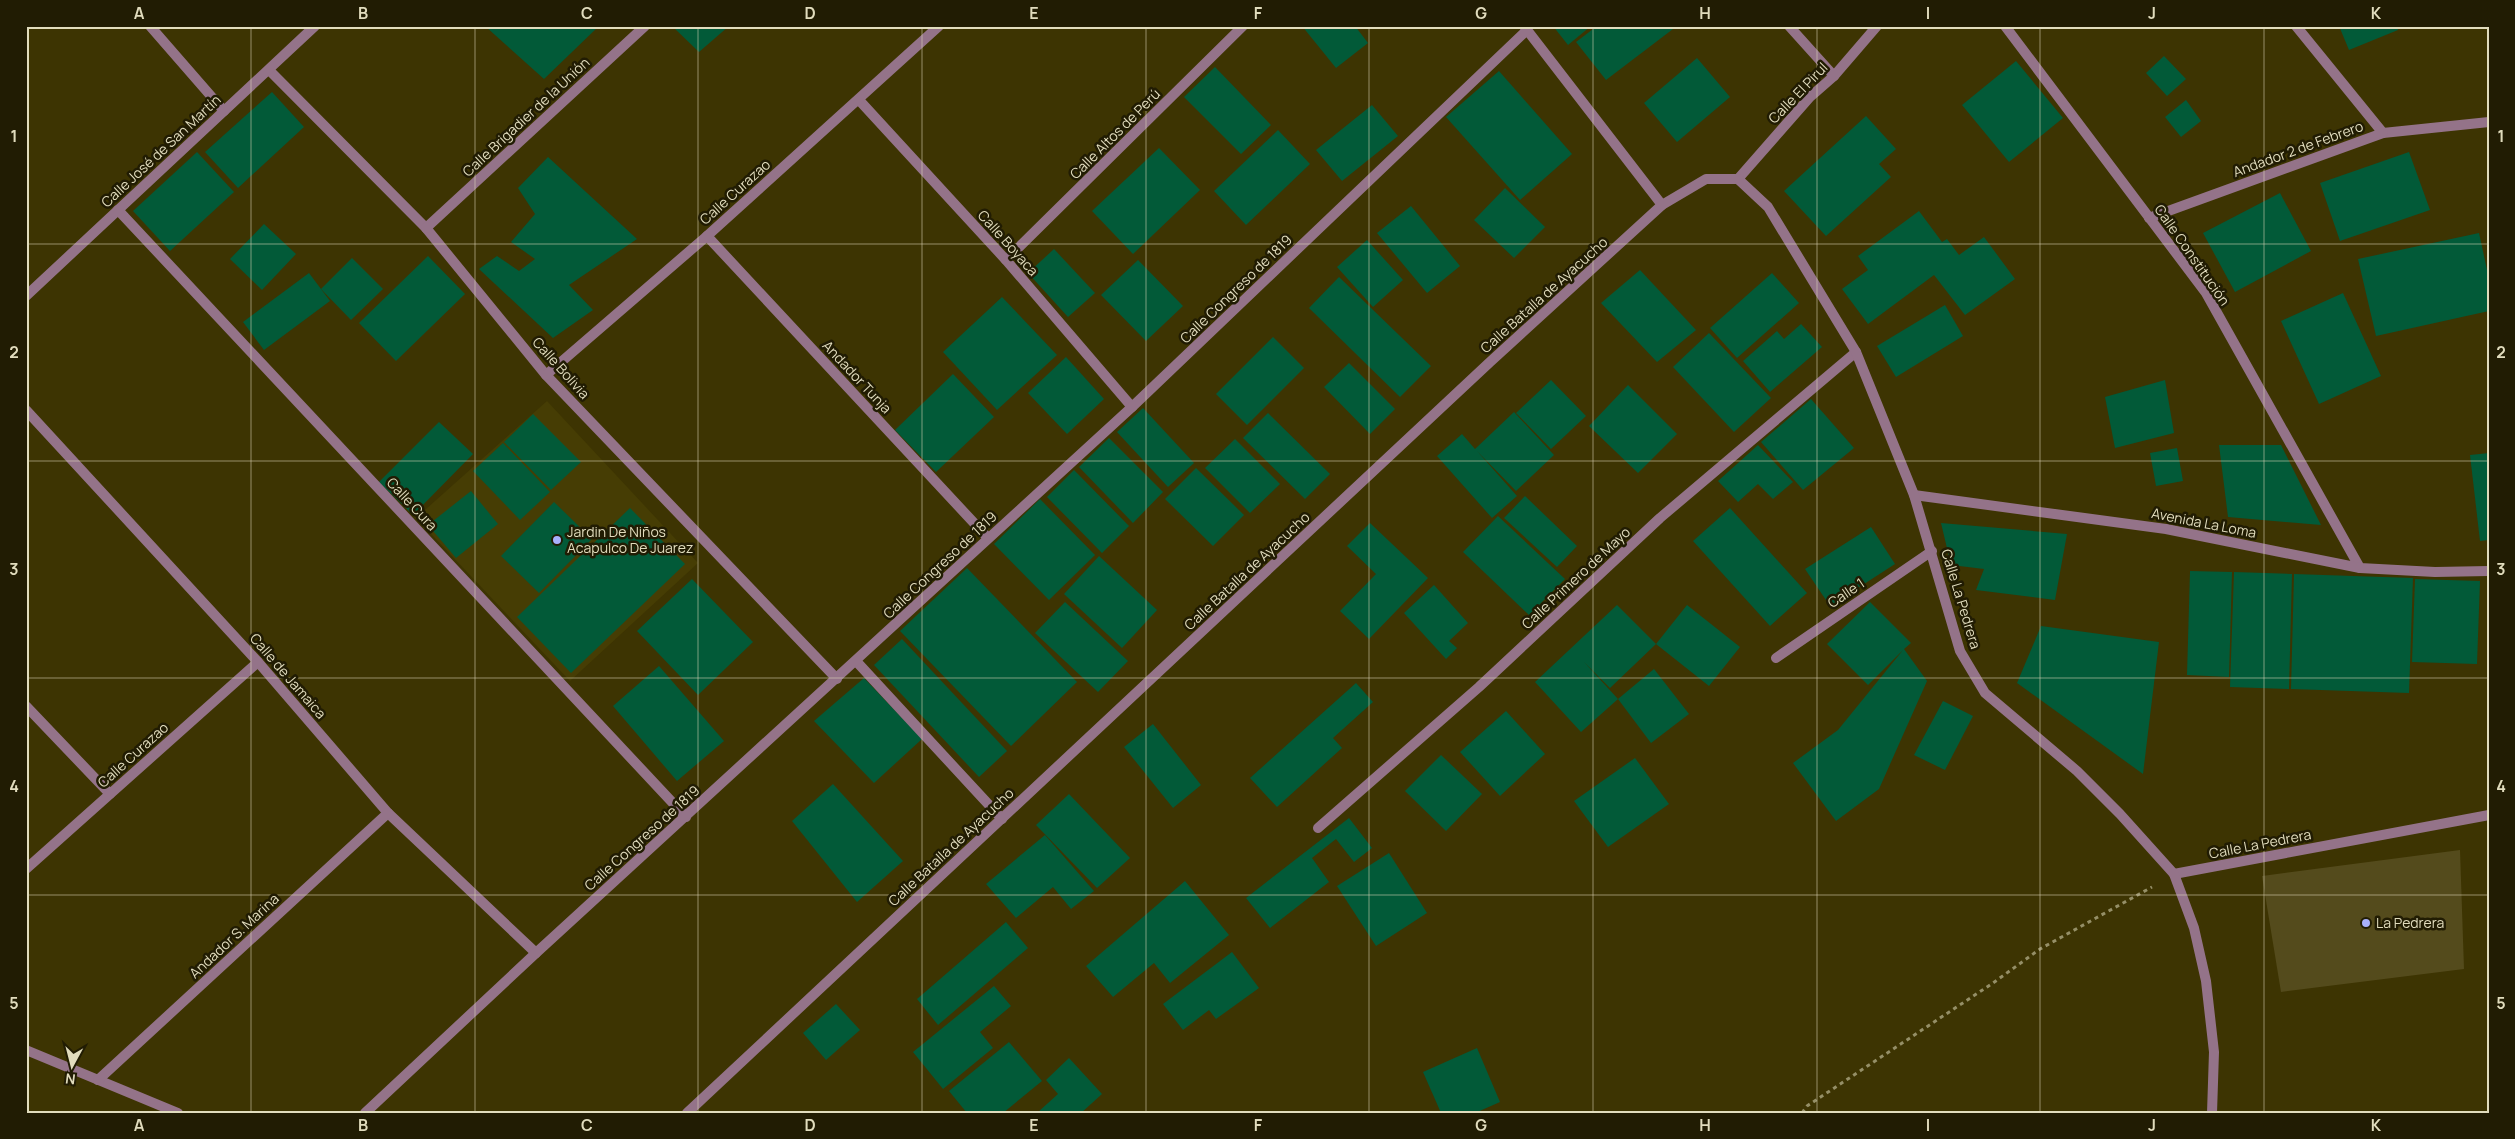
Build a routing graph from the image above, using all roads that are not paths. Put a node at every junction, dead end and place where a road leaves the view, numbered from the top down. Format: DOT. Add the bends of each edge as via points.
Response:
graph roads {
  1 [pos="150,26"];
  2 [pos="315,26"];
  3 [pos="645,26"];
  4 [pos="940,26"];
  5 [pos="1243,26"];
  6 [pos="1789,26"];
  7 [pos="1877,26"];
  8 [pos="2005,26"];
  9 [pos="2296,26"];
  10 [pos="1526,28"];
  11 [pos="269,70"];
  12 [pos="1834,76"];
  13 [pos="859,100"];
  14 [pos="224,111"];
  15 [pos="2489,122"];
  16 [pos="2383,133"];
  17 [pos="1738,179"];
  18 [pos="1662,205"];
  19 [pos="118,210"];
  20 [pos="2149,218"];
  21 [pos="426,228"];
  22 [pos="706,236"];
  23 [pos="1006,260"];
  24 [pos="26,296"];
  25 [pos="1856,352"];
  26 [pos="546,375"];
  27 [pos="1132,407"];
  28 [pos="26,410"];
  29 [pos="1914,495"];
  30 [pos="988,538"];
  31 [pos="1932,551"];
  32 [pos="2360,568"];
  33 [pos="2489,571"];
  34 [pos="1776,658"];
  35 [pos="258,662"];
  36 [pos="856,662"];
  37 [pos="837,679"];
  38 [pos="26,706"];
  39 [pos="110,794"];
  40 [pos="388,813"];
  41 [pos="2489,816"];
  42 [pos="686,817"];
  43 [pos="1002,819"];
  44 [pos="1318,828"];
  45 [pos="26,869"];
  46 [pos="2174,874"];
  47 [pos="536,953"];
  48 [pos="26,1050"];
  49 [pos="98,1080"];
  50 [pos="178,1113"];
  51 [pos="365,1113"];
  52 [pos="687,1113"];
  53 [pos="2212,1113"];
  1 -- 14 [label="street"];
  2 -- 11 [label="street, Calle José de San Martín"];
  3 -- 21 [label="street, Calle Brigadier de la Unión"];
  4 -- 13 [label="street, Calle Curazao"];
  5 -- 23 [label="street, Calle Altos de Perú"];
  6 -- 12 [label="street"];
  7 -- 12 [label="street, Calle El Pirul"];
  8 -- 20 [label="street, Calle Constitución"];
  9 -- 16 [label="street, Andador 2 de Febrero"];
  10 -- 18 [label="street"];
  10 -- 27 [label="street, Calle Congreso de 1819"];
  11 -- 14 [label="street, Calle José de San Martín"];
  11 -- 21 [label="street, Calle Bolivia"];
  12 -- 17 [label="street, Calle El Pirul" via="1810,97"];
  13 -- 22 [label="street, Calle Curazao"];
  13 -- 23 [label="street, Calle Boyaca"];
  14 -- 19 [label="street, Calle José de San Martín"];
  15 -- 16 [label="street"];
  16 -- 20 [label="street, Andador 2 de Febrero"];
  17 -- 18 [label="street" via="1706,179"];
  17 -- 25 [label="street, Calle La Pedrera" via="1768,207"];
  18 -- 43 [label="street, Calle Batalla de Ayacucho"];
  19 -- 24 [label="street, Calle José de San Martín"];
  19 -- 42 [label="street, Calle Cura"];
  20 -- 32 [label="street, Calle Constitución" via="2206,293"];
  21 -- 26 [label="street, Calle Bolivia"];
  22 -- 26 [label="street, Calle Curazao"];
  22 -- 30 [label="street, Andador Tunja"];
  23 -- 27 [label="street, Calle Boyaca"];
  25 -- 29 [label="street, Calle La Pedrera"];
  25 -- 44 [label="street, Calle Primero de Mayo" via="1660,518 1479,687"];
  26 -- 37 [label="street, Calle Bolivia"];
  27 -- 30 [label="street, Calle Congreso de 1819"];
  28 -- 35 [label="street, Calle de Jamaica"];
  29 -- 31 [label="street, Calle La Pedrera"];
  29 -- 32 [label="street, Avenida La Loma" via="2166,529"];
  30 -- 36 [label="street, Calle Congreso de 1819"];
  31 -- 34 [label="street, Calle 1"];
  31 -- 46 [label="street, Calle La Pedrera" via="1960,651 1985,693 2077,772"];
  32 -- 33 [label="street, Avenida La Loma"];
  35 -- 39 [label="street, Calle Curazao"];
  35 -- 40 [label="street, Calle de Jamaica"];
  36 -- 37 [label="street, Calle Congreso de 1819"];
  36 -- 43 [label="street"];
  37 -- 42 [label="street, Calle Congreso de 1819"];
  38 -- 39 [label="street"];
  39 -- 45 [label="street, Calle Curazao"];
  40 -- 47 [label="street, Calle de Jamaica"];
  40 -- 49 [label="street, Andador S. Marina"];
  41 -- 46 [label="street, Calle La Pedrera"];
  42 -- 47 [label="street, Calle Congreso de 1819"];
  43 -- 52 [label="street, Calle Batalla de Ayacucho"];
  46 -- 53 [label="street" via="2194,928 2206,981 2214,1052"];
  47 -- 51 [label="street, Calle Congreso de 1819"];
  48 -- 49 [label="street"];
  49 -- 50 [label="street"];
}
